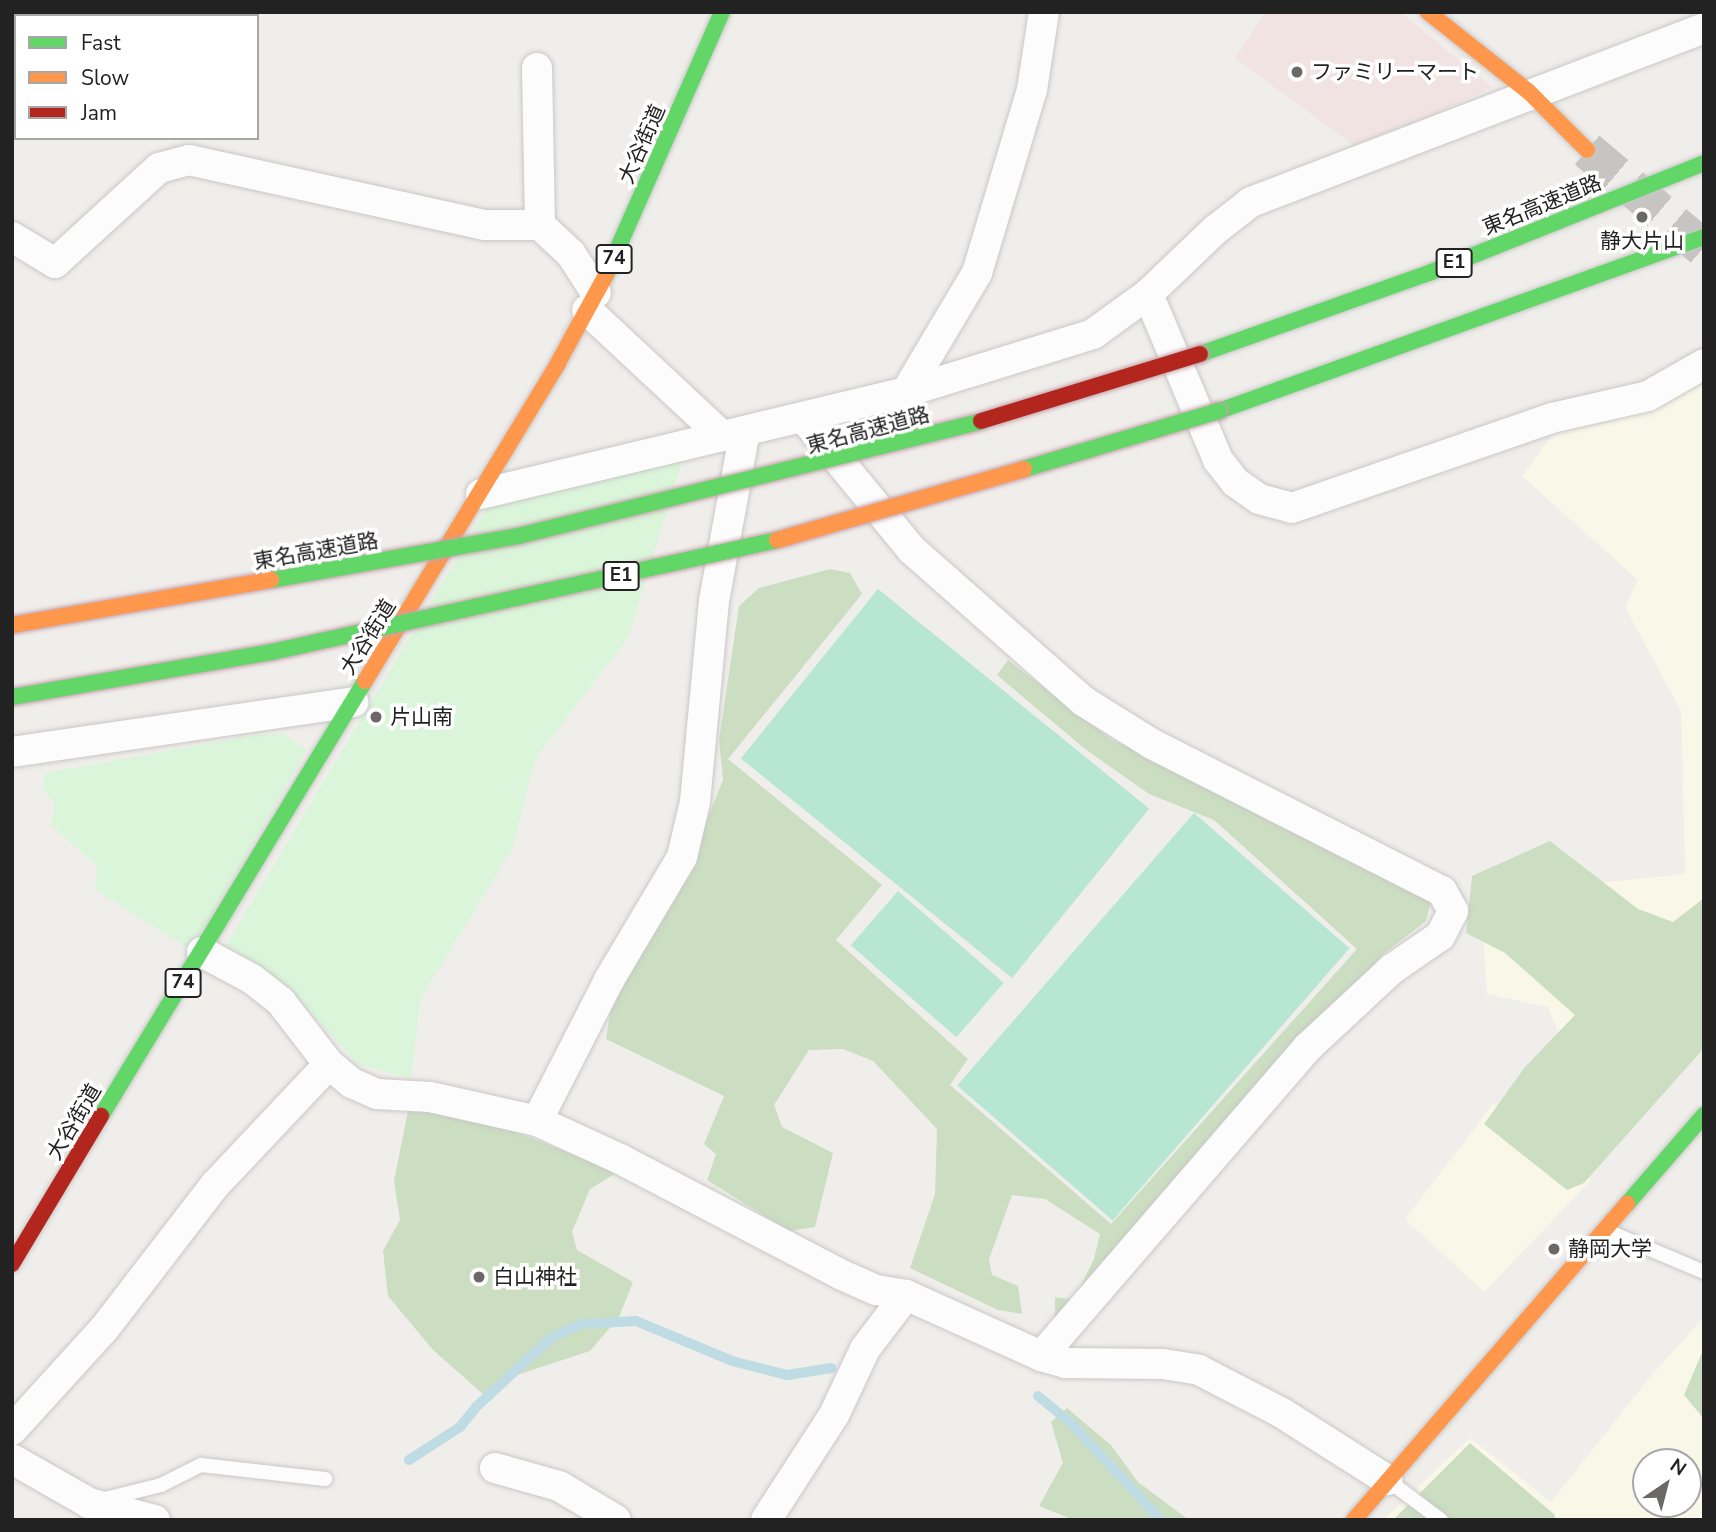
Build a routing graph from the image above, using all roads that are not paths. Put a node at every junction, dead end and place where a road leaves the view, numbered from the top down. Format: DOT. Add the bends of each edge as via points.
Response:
graph roads {
  1 [pos="722,12"];
  2 [pos="1044,12"];
  3 [pos="1428,12"];
  4 [pos="1704,28"];
  5 [pos="537,68"];
  6 [pos="1529,92"];
  7 [pos="1587,150"];
  8 [pos="1704,163"];
  9 [pos="540,225"];
  10 [pos="12,237"];
  11 [pos="1704,237"];
  12 [pos="1148,294"];
  13 [pos="591,301"];
  14 [pos="1704,364"];
  15 [pos="906,392"];
  16 [pos="803,417"];
  17 [pos="734,433"];
  18 [pos="481,494"];
  19 [pos="12,625"];
  20 [pos="12,697"];
  21 [pos="353,702"];
  22 [pos="12,752"];
  23 [pos="202,952"];
  24 [pos="329,1064"];
  25 [pos="1704,1115"];
  26 [pos="537,1121"];
  27 [pos="23,1225"];
  28 [pos="1603,1228"];
  29 [pos="12,1264"];
  30 [pos="1704,1272"];
  31 [pos="906,1295"];
  32 [pos="1041,1356"];
  33 [pos="12,1430"];
  34 [pos="12,1458"];
  35 [pos="495,1468"];
  36 [pos="325,1479"];
  37 [pos="1387,1480"];
  38 [pos="89,1503"];
  39 [pos="155,1520"];
  40 [pos="616,1520"];
  41 [pos="766,1520"];
  42 [pos="1354,1520"];
  43 [pos="1441,1520"];
  1 -- 13 [label="main road, 大谷街道 / 74"];
  2 -- 15 [label="street" via="1032,90 977,273"];
  3 -- 6 [label="main road"];
  4 -- 6 [label="street"];
  5 -- 9 [label="street"];
  6 -- 7 [label="main road"];
  6 -- 12 [label="street" via="1251,202 1214,230"];
  8 -- 19 [label="main road, 東名高速道路 / E1, bridge" via="1429,272 1200,354 998,417 518,537"];
  9 -- 10 [label="street" via="485,225 189,160 159,168 55,263"];
  9 -- 13 [label="street" via="571,254"];
  11 -- 20 [label="main road, E1, bridge" via="1219,411 812,532 272,652"];
  12 -- 14 [label="street" via="1218,460 1235,482 1259,499 1293,508 1552,418 1648,396"];
  12 -- 15 [label="street" via="1093,334"];
  13 -- 17 [label="street"];
  13 -- 18 [label="main road, 大谷街道 / 74"];
  15 -- 16 [label="street"];
  16 -- 17 [label="street"];
  16 -- 32 [label="street" via="912,550 1083,701 1152,744 1442,891 1453,911 1440,936 1392,969 1308,1047"];
  17 -- 18 [label="street"];
  17 -- 26 [label="street" via="695,802 682,857 609,980"];
  18 -- 21 [label="main road, 大谷街道 / 74"];
  21 -- 22 [label="street"];
  21 -- 23 [label="main road, 大谷街道 / 74"];
  23 -- 24 [label="street" via="252,979 281,1002"];
  23 -- 27 [label="main road, 大谷街道 / 74"];
  24 -- 26 [label="street" via="352,1083 377,1094 430,1097"];
  24 -- 33 [label="street" via="215,1185 104,1329"];
  25 -- 28 [label="main road"];
  26 -- 31 [label="street" via="643,1170 842,1275 876,1290"];
  27 -- 29 [label="main road, 大谷街道 / 74"];
  28 -- 30 [label="lane"];
  28 -- 37 [label="main road"];
  31 -- 32 [label="street"];
  31 -- 41 [label="street" via="865,1349 834,1415"];
  32 -- 37 [label="street" via="1065,1363 1163,1363 1199,1370 1239,1388"];
  34 -- 38 [label="street"];
  35 -- 40 [label="street" via="559,1486"];
  36 -- 38 [label="lane" via="201,1465 162,1485"];
  37 -- 42 [label="main road"];
  37 -- 43 [label="lane"];
  38 -- 39 [label="street"];
}
